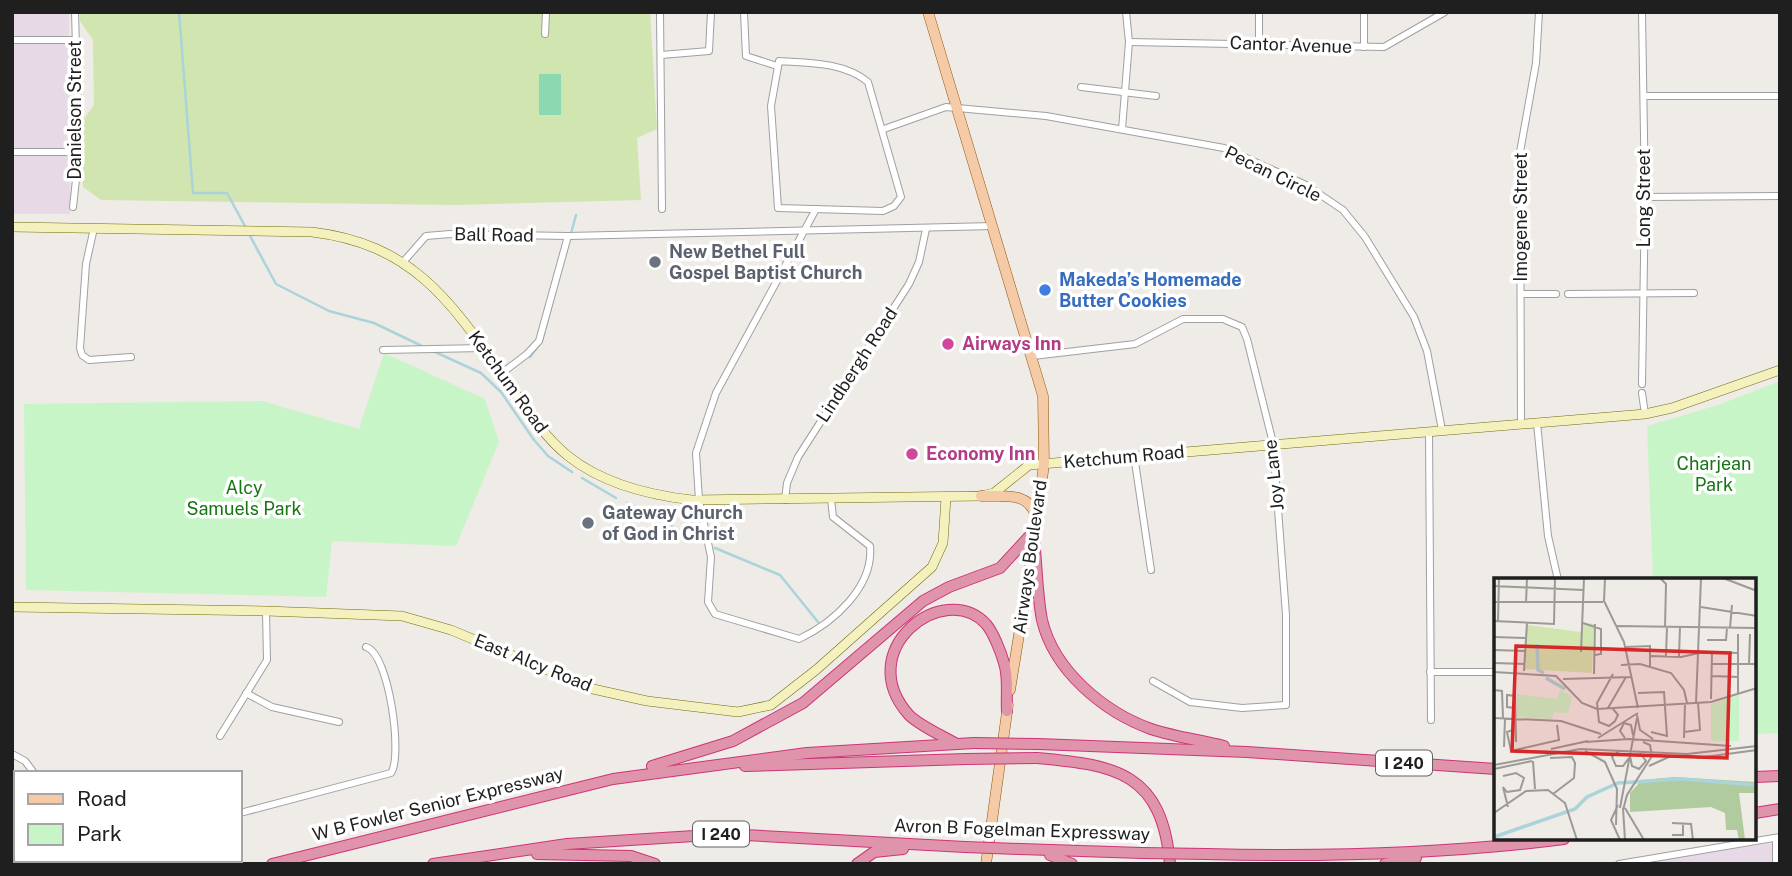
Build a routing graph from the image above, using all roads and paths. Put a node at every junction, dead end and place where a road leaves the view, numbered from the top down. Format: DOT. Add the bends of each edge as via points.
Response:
graph roads {
  1 [pos="75,12"];
  2 [pos="546,12"];
  3 [pos="660,12"];
  4 [pos="711,12"];
  5 [pos="744,12"];
  6 [pos="928,12"];
  7 [pos="1126,12"];
  8 [pos="1259,12"];
  9 [pos="1364,12"];
  10 [pos="1445,12"];
  11 [pos="1539,12"];
  12 [pos="1642,12"];
  13 [pos="545,34"];
  14 [pos="12,40"];
  15 [pos="76,40"];
  16 [pos="1129,42"];
  17 [pos="1259,44"];
  18 [pos="1364,47"];
  19 [pos="662,55"];
  20 [pos="777,66"];
  21 [pos="1081,87"];
  22 [pos="1126,93"];
  23 [pos="1156,96"];
  24 [pos="1644,96"];
  25 [pos="1780,96"];
  26 [pos="959,107"];
  27 [pos="884,129"];
  28 [pos="1122,129"];
  29 [pos="12,152"];
  30 [pos="79,152"];
  31 [pos="1780,196"];
  32 [pos="1645,197"];
  33 [pos="73,207"];
  34 [pos="662,209"];
  35 [pos="816,209"];
  36 [pos="993,226"];
  37 [pos="12,227"];
  38 [pos="93,228"];
  39 [pos="807,229"];
  40 [pos="926,229"];
  41 [pos="572,236"];
  42 [pos="404,261"];
  43 [pos="1643,293"];
  44 [pos="1693,293"];
  45 [pos="1556,294"];
  46 [pos="1568,294"];
  47 [pos="1521,295"];
  48 [pos="484,348"];
  49 [pos="383,350"];
  50 [pos="1033,356"];
  51 [pos="131,357"];
  52 [pos="1780,370"];
  53 [pos="502,373"];
  54 [pos="1642,384"];
  55 [pos="1642,393"];
  56 [pos="1646,414"];
  57 [pos="1537,423"];
  58 [pos="1521,424"];
  59 [pos="1441,430"];
  60 [pos="1429,431"];
  61 [pos="1273,443"];
  62 [pos="1134,455"];
  63 [pos="1044,464"];
  64 [pos="981,496"];
  65 [pos="946,498"];
  66 [pos="831,499"];
  67 [pos="699,500"];
  68 [pos="785,500"];
  69 [pos="1036,530"];
  70 [pos="1151,570"];
  71 [pos="1558,578"];
  72 [pos="12,607"];
  73 [pos="266,611"];
  74 [pos="366,647"];
  75 [pos="1430,672"];
  76 [pos="1494,672"];
  77 [pos="1153,681"];
  78 [pos="246,693"];
  79 [pos="1007,711"];
  80 [pos="1431,720"];
  81 [pos="339,722"];
  82 [pos="220,736"];
  83 [pos="955,743"];
  84 [pos="1247,752"];
  85 [pos="12,754"];
  86 [pos="704,765"];
  87 [pos="1494,769"];
  88 [pos="32,771"];
  89 [pos="1780,776"];
  90 [pos="1757,777"];
  91 [pos="613,779"];
  92 [pos="1780,809"];
  93 [pos="242,812"];
  94 [pos="1757,813"];
  95 [pos="1778,838"];
  96 [pos="1546,841"];
  97 [pos="937,846"];
  98 [pos="1020,849"];
  99 [pos="1459,851"];
  100 [pos="478,856"];
  101 [pos="271,864"];
  102 [pos="433,864"];
  103 [pos="655,864"];
  104 [pos="857,864"];
  105 [pos="986,864"];
  106 [pos="1072,864"];
  107 [pos="1170,864"];
  108 [pos="1385,864"];
  109 [pos="1619,864"];
  110 [pos="1776,864"];
  1 -- 15 [label="street, Danielson Street"];
  2 -- 13 [label="street"];
  3 -- 19 [label="street"];
  4 -- 19 [label="street" via="709,51"];
  5 -- 20 [label="street" via="746,56"];
  6 -- 26 [label="main road, Airways Boulevard"];
  7 -- 16 [label="street"];
  8 -- 17 [label="street"];
  9 -- 18 [label="street"];
  10 -- 18 [label="street, Cantor Avenue" via="1384,47"];
  11 -- 47 [label="street, Imogene Street" via="1536,63 1520,152"];
  12 -- 24 [label="street, Long Street"];
  14 -- 15 [label="street"];
  15 -- 30 [label="street, Danielson Street"];
  16 -- 17 [label="street, Cantor Avenue"];
  16 -- 22 [label="street"];
  17 -- 18 [label="street, Cantor Avenue"];
  19 -- 34 [label="street"];
  20 -- 27 [label="street" via="779,61 856,71 868,82"];
  20 -- 35 [label="street" via="772,106 778,208"];
  21 -- 22 [label="street"];
  22 -- 23 [label="street"];
  22 -- 28 [label="street"];
  24 -- 25 [label="street"];
  24 -- 32 [label="street, Long Street"];
  26 -- 27 [label="street, Pecan Circle" via="946,107"];
  26 -- 28 [label="street, Pecan Circle"];
  26 -- 36 [label="main road, Airways Boulevard"];
  27 -- 35 [label="street" via="901,197 883,211"];
  28 -- 59 [label="street, Pecan Circle" via="1224,148 1306,185 1343,210 1415,317 1427,351"];
  29 -- 30 [label="street"];
  30 -- 33 [label="street, Danielson Street"];
  31 -- 32 [label="street"];
  32 -- 43 [label="street, Long Street"];
  35 -- 39 [label="street"];
  36 -- 40 [label="street, Ball Road"];
  36 -- 50 [label="main road, Airways Boulevard"];
  37 -- 38 [label="main road"];
  38 -- 42 [label="main road" via="346,236"];
  38 -- 51 [label="street" via="86,264 82,355 89,360"];
  39 -- 40 [label="street, Ball Road"];
  39 -- 41 [label="street, Ball Road"];
  39 -- 67 [label="street" via="716,393 696,453"];
  40 -- 68 [label="street, Lindbergh Road" via="909,284 798,457"];
  41 -- 42 [label="street, Ball Road" via="426,236"];
  41 -- 53 [label="street" via="539,341"];
  42 -- 48 [label="main road, Ketchum Road" via="447,299"];
  43 -- 44 [label="street"];
  43 -- 46 [label="street"];
  43 -- 54 [label="street, Long Street"];
  45 -- 47 [label="street"];
  47 -- 58 [label="street, Imogene Street"];
  48 -- 49 [label="street"];
  48 -- 53 [label="main road, Ketchum Road"];
  50 -- 61 [label="street, Joy Lane" via="1135,344 1183,319 1223,319 1242,327 1248,339"];
  50 -- 63 [label="main road, Airways Boulevard" via="1044,402"];
  52 -- 56 [label="main road, Ketchum Road"];
  53 -- 67 [label="main road, Ketchum Road" via="546,436 569,457 616,483 652,495"];
  55 -- 56 [label="street"];
  56 -- 57 [label="main road, Ketchum Road"];
  57 -- 58 [label="main road, Ketchum Road"];
  57 -- 71 [label="street" via="1548,536"];
  58 -- 59 [label="main road, Ketchum Road"];
  59 -- 60 [label="main road, Ketchum Road"];
  60 -- 61 [label="main road, Ketchum Road"];
  60 -- 75 [label="street"];
  61 -- 62 [label="main road, Ketchum Road"];
  61 -- 77 [label="street, Joy Lane" via="1286,615 1286,705 1242,708 1189,702"];
  62 -- 63 [label="main road, Ketchum Road"];
  62 -- 70 [label="street"];
  63 -- 64 [label="main road, Ketchum Road" via="1029,465 994,493"];
  63 -- 69 [label="main road, Airways Boulevard"];
  64 -- 65 [label="main road, Ketchum Road"];
  64 -- 69 [label="main road" via="1020,497 1029,502"];
  65 -- 66 [label="main road, Ketchum Road"];
  65 -- 73 [label="main road, East Alcy Road" via="943,543 932,567 771,705 738,712 593,689 451,630 402,616"];
  66 -- 67 [label="street" via="833,517 868,543 870,559 860,588 850,600 799,639 723,619 711,609 711,556"];
  66 -- 68 [label="main road, Ketchum Road"];
  67 -- 68 [label="main road, Ketchum Road"];
  69 -- 79 [label="main road, Airways Boulevard"];
  69 -- 84 [label="highway" via="1042,620 1051,643 1077,680 1134,722"];
  69 -- 91 [label="highway" via="1000,568 923,601 803,703 733,741"];
  72 -- 73 [label="main road, East Alcy Road"];
  73 -- 78 [label="street" via="267,660"];
  74 -- 93 [label="street" via="379,657 386,678 397,756 391,773"];
  75 -- 76 [label="street"];
  75 -- 80 [label="street"];
  78 -- 81 [label="street" via="272,708"];
  78 -- 82 [label="street"];
  79 -- 83 [label="highway" via="1005,664 987,625 954,610 925,617 903,634 890,656 893,682 911,717"];
  79 -- 105 [label="main road, Airways Boulevard"];
  83 -- 84 [label="highway, I 240, bridge"];
  83 -- 86 [label="highway, I 240"];
  84 -- 87 [label="highway, I 240"];
  85 -- 88 [label="street"];
  86 -- 91 [label="highway, I 240"];
  86 -- 107 [label="highway, bridge" via="1037,758 1086,762 1116,771 1149,793 1162,818"];
  89 -- 90 [label="highway"];
  91 -- 101 [label="highway, W B Fowler Senior Expressway / I 240"];
  92 -- 94 [label="highway"];
  95 -- 109 [label="street"];
  95 -- 110 [label="street"];
  96 -- 99 [label="highway, Avron B Fogelman Expressway / I 240"];
  97 -- 98 [label="highway, Avron B Fogelman Expressway / I 240, bridge"];
  97 -- 100 [label="highway, Avron B Fogelman Expressway / I 240" via="726,834 568,844"];
  97 -- 104 [label="highway" via="874,852"];
  98 -- 99 [label="highway, Avron B Fogelman Expressway / I 240, bridge" via="1293,856"];
  98 -- 106 [label="highway"];
  99 -- 108 [label="highway"];
  100 -- 102 [label="highway, I 240"];
  100 -- 103 [label="highway" via="631,856"];
}
